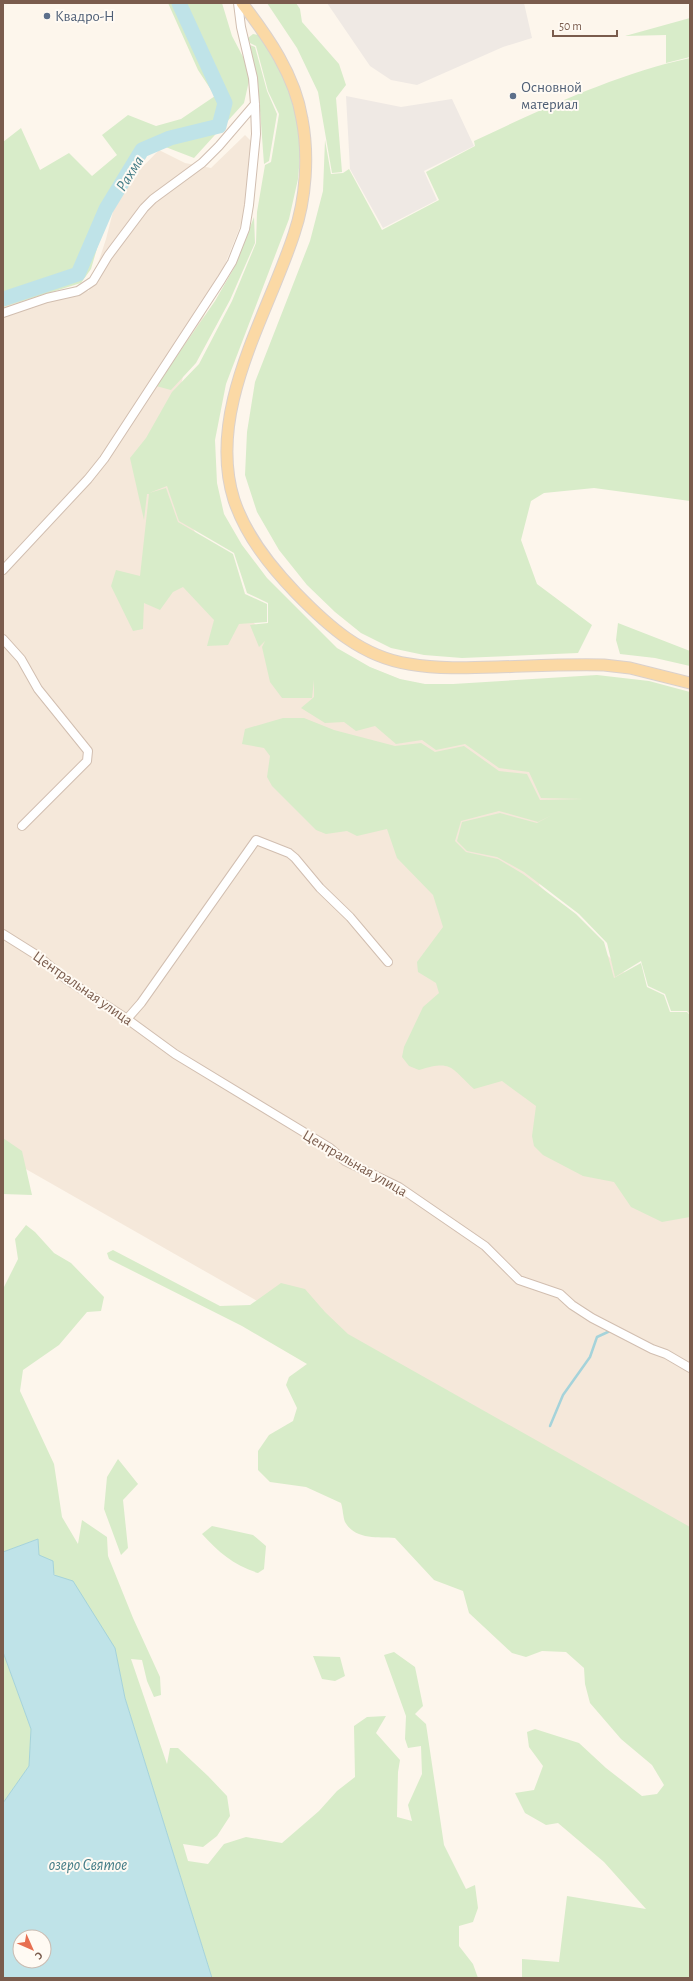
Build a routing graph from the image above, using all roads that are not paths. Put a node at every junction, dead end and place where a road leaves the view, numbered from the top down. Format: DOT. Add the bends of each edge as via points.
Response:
graph roads {
  1 [pos="238,3"];
  2 [pos="242,3"];
  3 [pos="255,104"];
  4 [pos="3,313"];
  5 [pos="3,570"];
  6 [pos="3,639"];
  7 [pos="690,683"];
  8 [pos="22,826"];
  9 [pos="3,934"];
  10 [pos="388,962"];
  11 [pos="127,1019"];
  12 [pos="690,1368"];
  1 -- 3 [label="street" via="253,78"];
  2 -- 7 [label="main road" via="264,32 284,67 302,117 305,143 301,202 295,232 248,351 232,406 227,438 227,460 235,501 256,546 286,583 332,629 370,653 386,659 432,667 604,665 630,668"];
  3 -- 4 [label="street" via="202,163 144,208 93,280 78,291 47,298"];
  3 -- 5 [label="street" via="256,134 249,205 245,229 232,262 104,459"];
  6 -- 8 [label="street" via="21,659 38,688 88,751 87,761"];
  9 -- 11 [label="street, Центральная улица"];
  10 -- 11 [label="street" via="295,858 289,853 256,840"];
  11 -- 12 [label="street, Центральная улица" via="207,1074 330,1148 345,1160 399,1187 485,1246 519,1280 560,1294 592,1318"];
}
